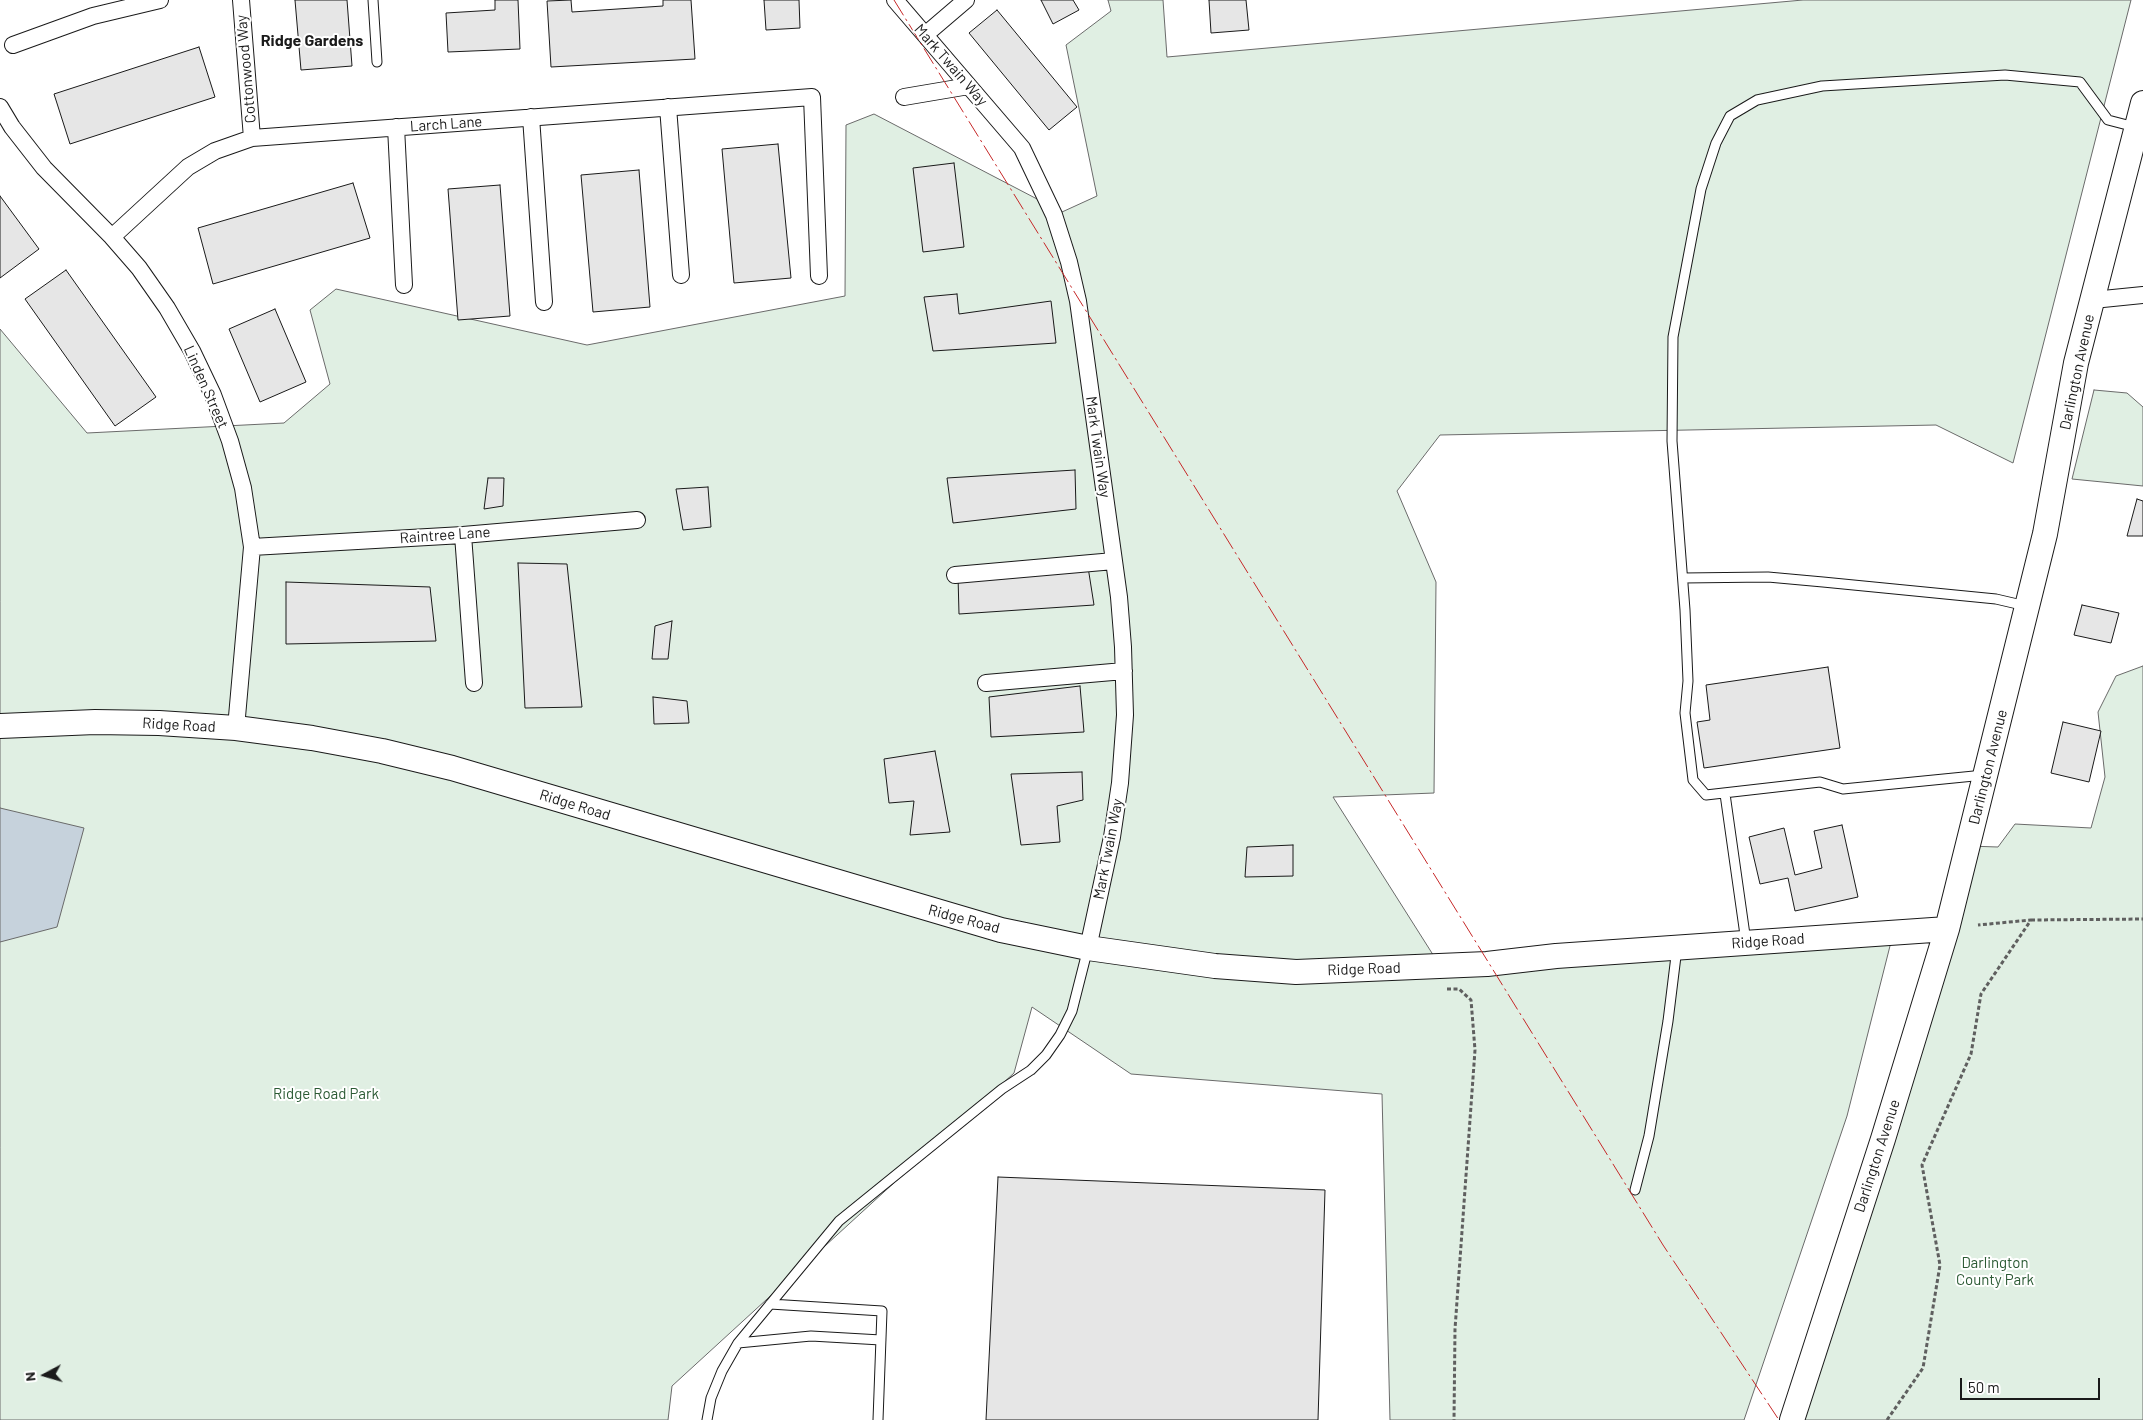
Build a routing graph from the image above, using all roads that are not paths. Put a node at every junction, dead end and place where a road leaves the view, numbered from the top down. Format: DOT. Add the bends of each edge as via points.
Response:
graph roads {
  1 [pos="160,0"];
  2 [pos="241,0"];
  3 [pos="373,0"];
  4 [pos="895,0"];
  5 [pos="957,3"];
  6 [pos="925,35"];
  7 [pos="13,45"];
  8 [pos="377,62"];
  9 [pos="969,86"];
  10 [pos="904,97"];
  11 [pos="2143,103"];
  12 [pos="0,107"];
  13 [pos="668,108"];
  14 [pos="531,117"];
  15 [pos="396,127"];
  16 [pos="2137,128"];
  17 [pos="252,138"];
  18 [pos="112,237"];
  19 [pos="681,275"];
  20 [pos="819,276"];
  21 [pos="404,285"];
  22 [pos="2143,295"];
  23 [pos="2093,300"];
  24 [pos="544,302"];
  25 [pos="637,520"];
  26 [pos="463,535"];
  27 [pos="252,547"];
  28 [pos="1114,561"];
  29 [pos="955,575"];
  30 [pos="1683,578"];
  31 [pos="2028,607"];
  32 [pos="1124,671"];
  33 [pos="986,683"];
  34 [pos="474,684"];
  35 [pos="0,726"];
  36 [pos="236,728"];
  37 [pos="1986,774"];
  38 [pos="1725,794"];
  39 [pos="1947,929"];
  40 [pos="1746,943"];
  41 [pos="1677,947"];
  42 [pos="1088,948"];
  43 [pos="1636,1190"];
  44 [pos="770,1304"];
  45 [pos="882,1340"];
  46 [pos="738,1343"];
  47 [pos="707,1420"];
  48 [pos="878,1420"];
  49 [pos="1792,1420"];
  1 -- 7 [label="street" via="93,16"];
  2 -- 17 [label="street, Cottonwood Way"];
  3 -- 8 [label="lane"];
  4 -- 6 [label="street, Mark Twain Way"];
  5 -- 6 [label="street"];
  6 -- 9 [label="street, Mark Twain Way"];
  9 -- 10 [label="street"];
  9 -- 28 [label="street, Mark Twain Way" via="1022,148 1054,215 1069,262 1078,301"];
  11 -- 16 [label="street, Darlington Avenue"];
  12 -- 18 [label="street, Linden Street" via="44,168"];
  13 -- 14 [label="street, Larch Lane"];
  13 -- 19 [label="street"];
  13 -- 20 [label="street, Larch Lane" via="812,97"];
  14 -- 15 [label="street, Larch Lane"];
  14 -- 24 [label="street"];
  15 -- 17 [label="street, Larch Lane"];
  15 -- 21 [label="street"];
  16 -- 23 [label="street, Darlington Avenue"];
  16 -- 30 [label="lane" via="2108,120 2080,82 2006,75 1822,86 1757,100 1730,116 1716,143 1701,189 1673,337 1672,441"];
  17 -- 18 [label="street, Larch Lane" via="215,151 188,167"];
  18 -- 27 [label="street, Linden Street" via="167,308 213,395 230,441"];
  22 -- 23 [label="street"];
  23 -- 31 [label="street, Darlington Avenue" via="2076,364 2045,534"];
  25 -- 26 [label="street, Raintree Lane"];
  26 -- 27 [label="street, Raintree Lane"];
  26 -- 34 [label="street"];
  27 -- 36 [label="street, Linden Street"];
  28 -- 29 [label="street"];
  28 -- 32 [label="street, Mark Twain Way"];
  30 -- 31 [label="lane" via="1804,580 1996,599"];
  30 -- 38 [label="lane" via="1688,682 1685,713 1693,780 1706,795"];
  31 -- 37 [label="street, Darlington Avenue"];
  32 -- 33 [label="street"];
  32 -- 42 [label="street, Mark Twain Way" via="1125,715 1120,783"];
  35 -- 36 [label="street, Ridge Road" via="104,722"];
  36 -- 42 [label="street, Ridge Road" via="329,742 452,768 909,904 1002,930"];
  37 -- 38 [label="lane" via="1844,789 1820,782"];
  37 -- 39 [label="street, Darlington Avenue"];
  38 -- 40 [label="lane"];
  39 -- 40 [label="street, Ridge Road"];
  39 -- 49 [label="street, Darlington Avenue" via="1884,1139"];
  40 -- 41 [label="street, Ridge Road"];
  41 -- 42 [label="street, Ridge Road" via="1488,964 1296,972 1215,966"];
  41 -- 43 [label="lane" via="1649,1136"];
  42 -- 44 [label="lane" via="1072,1011 1046,1055 839,1221"];
  44 -- 45 [label="lane" via="882,1311"];
  44 -- 46 [label="lane"];
  45 -- 46 [label="lane" via="811,1336"];
  45 -- 48 [label="lane"];
  46 -- 47 [label="lane" via="711,1398"];
}
